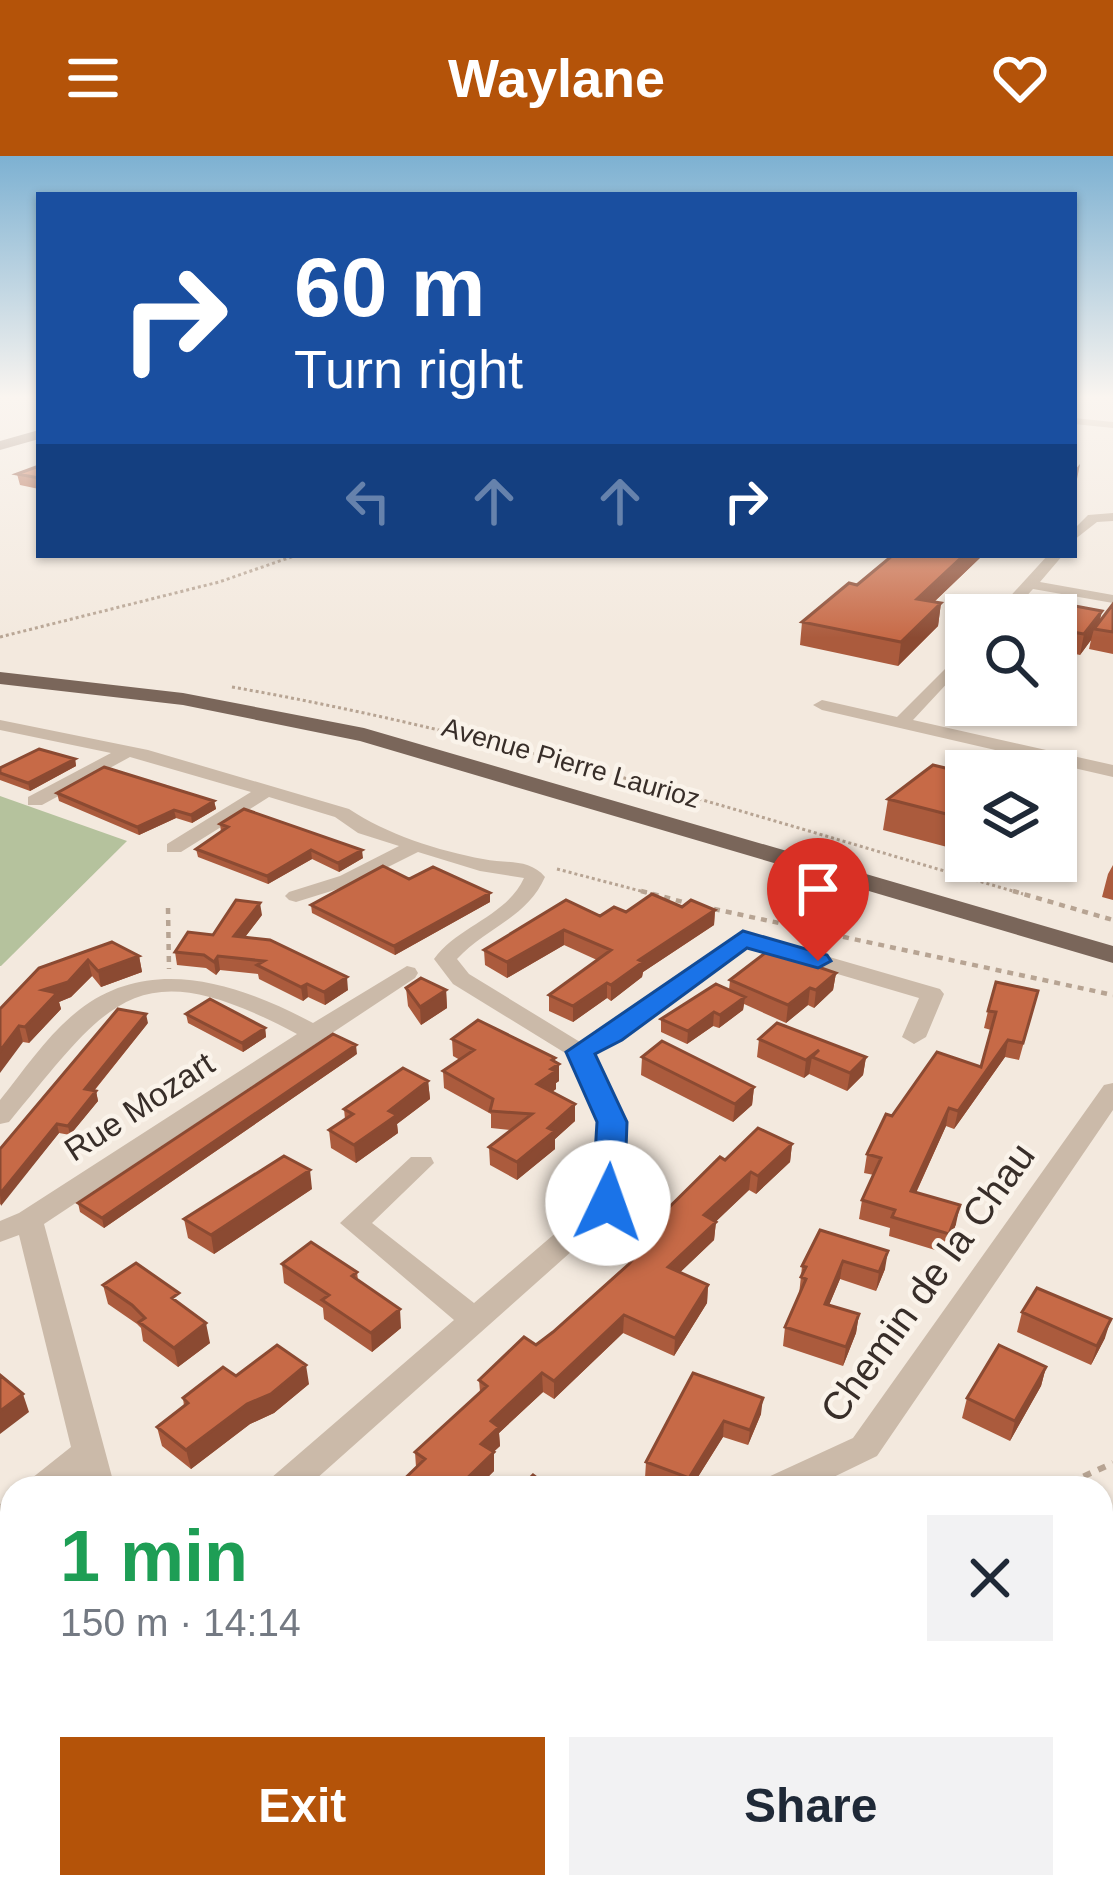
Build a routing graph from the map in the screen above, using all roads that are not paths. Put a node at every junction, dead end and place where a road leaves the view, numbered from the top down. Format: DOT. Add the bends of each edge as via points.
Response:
graph roads {
  1 [pos="1077,512"];
  2 [pos="1109,517"];
  3 [pos="1077,533"];
  4 [pos="1053,558"];
  5 [pos="1029,584"];
  6 [pos="1020,594"];
  7 [pos="1113,599"];
  8 [pos="945,675"];
  9 [pos="0,678"];
  10 [pos="822,705"];
  11 [pos="901,723"];
  12 [pos="0,725"];
  13 [pos="126,752"];
  14 [pos="1113,771"];
  15 [pos="266,791"];
  16 [pos="35,801"];
  17 [pos="417,845"];
  18 [pos="174,848"];
  19 [pos="296,896"];
  20 [pos="1113,955"];
  21 [pos="407,973"];
  22 [pos="315,1034"];
  23 [pos="914,1036"];
  24 [pos="580,1052"];
  25 [pos="1113,1091"];
  26 [pos="0,1116"];
  27 [pos="421,1163"];
  28 [pos="15,1226"];
  29 [pos="474,1320"];
  30 [pos="89,1452"];
  31 [pos="59,1476"];
  32 [pos="95,1476"];
  33 [pos="297,1476"];
  34 [pos="803,1476"];
  1 -- 2 [label="street"];
  2 -- 3 [label="street" via="1087,521"];
  4 -- 5 [label="street"];
  5 -- 6 [label="street"];
  5 -- 7 [label="street"];
  8 -- 11 [label="street"];
  9 -- 20 [label="main road, Avenue Pierre Laurioz" via="183,699 381,739"];
  10 -- 11 [label="street"];
  11 -- 14 [label="street"];
  12 -- 13 [label="street"];
  13 -- 15 [label="street"];
  13 -- 16 [label="street"];
  15 -- 17 [label="street"];
  15 -- 18 [label="street"];
  17 -- 19 [label="street"];
  17 -- 24 [label="street" via="535,877 524,897 446,959 461,979"];
  21 -- 22 [label="street, Rue Mozart"];
  22 -- 26 [label="street" via="216,987 112,998 88,1014"];
  22 -- 28 [label="street, Rue Mozart"];
  23 -- 24 [label="street" via="932,994 743,939"];
  24 -- 29 [label="street" via="612,1122 608,1203"];
  25 -- 34 [label="street, Chemin de la Chau" via="865,1447"];
  27 -- 29 [label="street" via="354,1223"];
  28 -- 30 [label="street"];
  29 -- 33 [label="street"];
  30 -- 31 [label="street"];
  30 -- 32 [label="street"];
}
